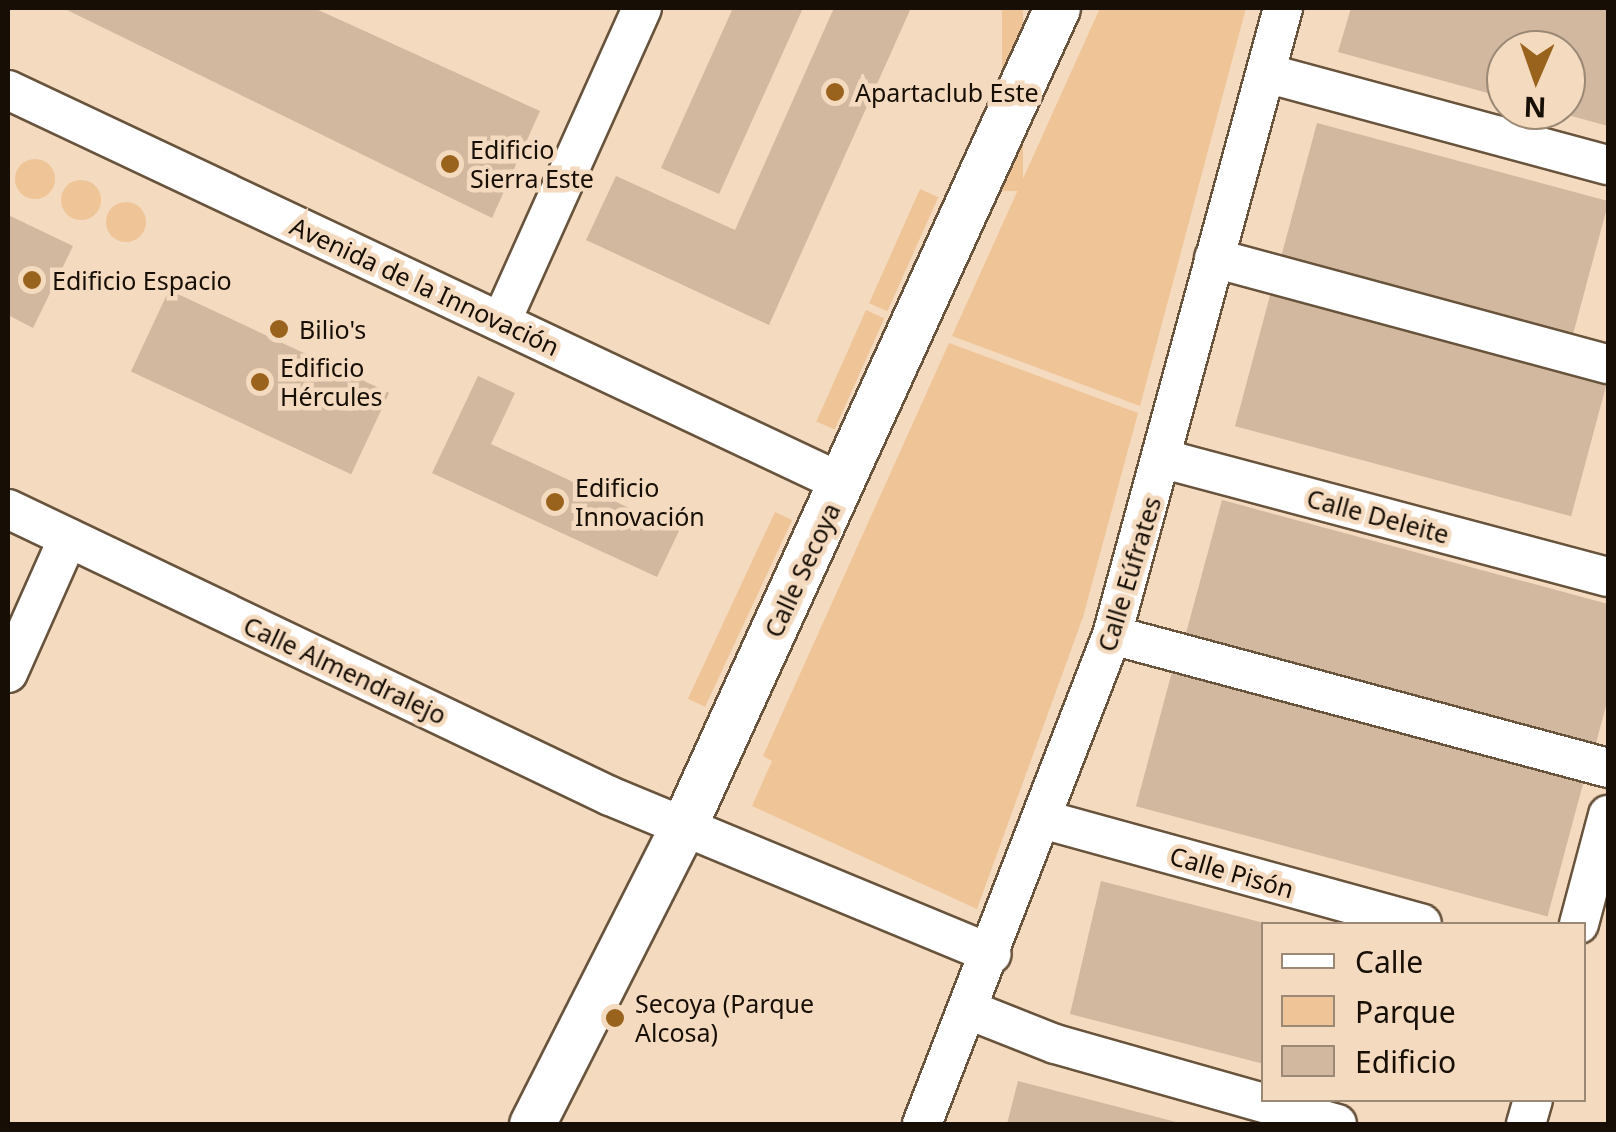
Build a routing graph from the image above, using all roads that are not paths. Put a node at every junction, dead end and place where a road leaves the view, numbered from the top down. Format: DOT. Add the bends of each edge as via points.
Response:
graph roads {
  1 [pos="642,8"];
  2 [pos="1056,8"];
  3 [pos="1283,8"];
  4 [pos="1266,73"];
  5 [pos="8,90"];
  6 [pos="1608,165"];
  7 [pos="1214,258"];
  8 [pos="501,322"];
  9 [pos="1608,364"];
  10 [pos="1164,459"];
  11 [pos="842,483"];
  12 [pos="8,509"];
  13 [pos="68,538"];
  14 [pos="1600,574"];
  15 [pos="1112,636"];
  16 [pos="8,673"];
  17 [pos="1608,768"];
  18 [pos="1608,814"];
  19 [pos="1042,819"];
  20 [pos="685,823"];
  21 [pos="1415,922"];
  22 [pos="1580,922"];
  23 [pos="992,954"];
  24 [pos="970,1010"];
  25 [pos="532,1124"];
  26 [pos="922,1124"];
  27 [pos="1338,1124"];
  1 -- 8 [label="street"];
  2 -- 11 [label="main road, Calle Secoya"];
  3 -- 4 [label="street, Calle Eúfrates"];
  4 -- 6 [label="street"];
  4 -- 7 [label="street, Calle Eúfrates"];
  5 -- 8 [label="street, Avenida de la Innovación"];
  7 -- 9 [label="street"];
  7 -- 10 [label="street, Calle Eúfrates"];
  8 -- 11 [label="street, Avenida de la Innovación"];
  10 -- 14 [label="street, Calle Deleite"];
  10 -- 15 [label="street, Calle Eúfrates"];
  11 -- 20 [label="main road, Calle Secoya"];
  12 -- 13 [label="street, Calle Almendralejo"];
  13 -- 16 [label="street"];
  13 -- 20 [label="street, Calle Almendralejo"];
  15 -- 17 [label="street"];
  15 -- 19 [label="street, Calle Eúfrates"];
  18 -- 22 [label="street"];
  19 -- 21 [label="street, Calle Pisón"];
  19 -- 23 [label="street, Calle Eúfrates"];
  20 -- 23 [label="street, Calle Almendralejo"];
  20 -- 25 [label="main road, Calle Secoya"];
  23 -- 24 [label="street, Calle Eúfrates"];
  24 -- 26 [label="street, Calle Eúfrates"];
  24 -- 27 [label="street" via="1055,1044"];
}
